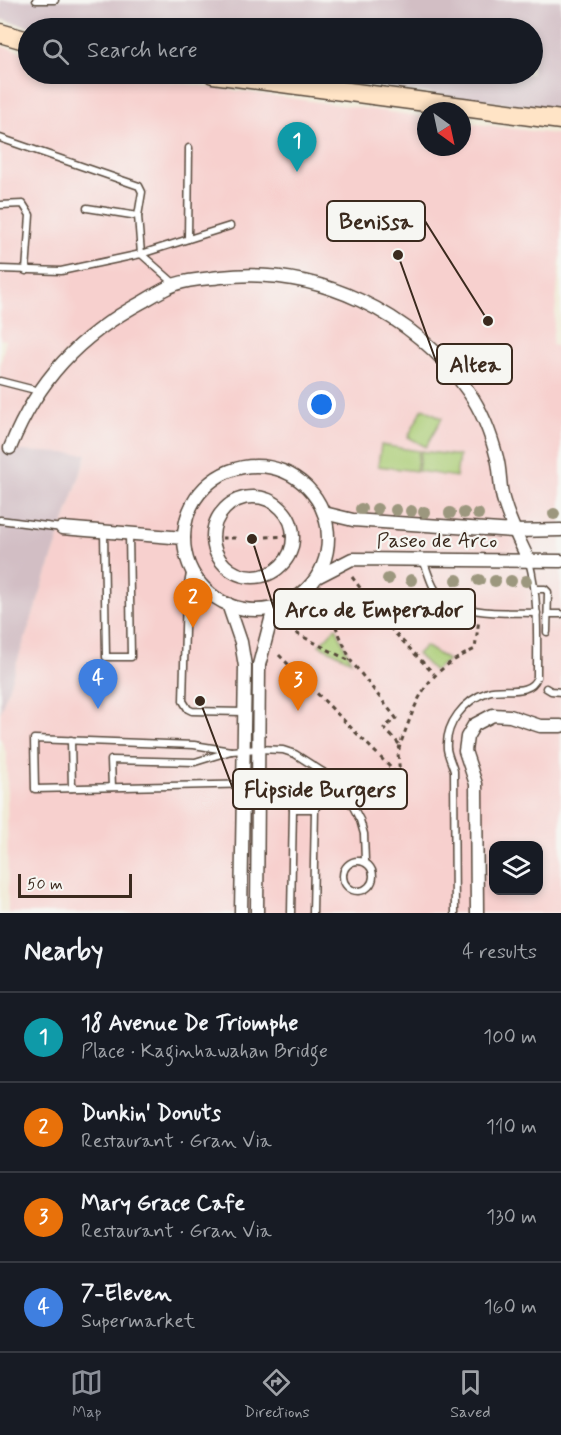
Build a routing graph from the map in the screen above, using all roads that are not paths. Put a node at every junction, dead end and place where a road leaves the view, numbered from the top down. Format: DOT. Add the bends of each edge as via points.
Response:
graph roads {
  1 [pos="36,0"];
  2 [pos="55,0"];
  3 [pos="0,33"];
  4 [pos="18,38"];
  5 [pos="289,84"];
  6 [pos="561,120"];
  7 [pos="0,138"];
  8 [pos="189,148"];
  9 [pos="0,205"];
  10 [pos="87,208"];
  11 [pos="138,216"];
  12 [pos="230,226"];
  13 [pos="188,239"];
  14 [pos="141,254"];
  15 [pos="0,269"];
  16 [pos="26,271"];
  17 [pos="175,284"];
  18 [pos="0,381"];
  19 [pos="39,391"];
  20 [pos="10,448"];
  21 [pos="324,513"];
  22 [pos="0,520"];
  23 [pos="62,528"];
  24 [pos="561,530"];
  25 [pos="514,531"];
  26 [pos="104,532"];
  27 [pos="129,534"];
  28 [pos="293,536"];
  29 [pos="184,538"];
  30 [pos="423,561"];
  31 [pos="529,561"];
  32 [pos="561,561"];
  33 [pos="191,569"];
  34 [pos="317,577"];
  35 [pos="536,589"];
  36 [pos="228,604"];
  37 [pos="274,608"];
  38 [pos="537,613"];
  39 [pos="549,614"];
  40 [pos="561,614"];
  41 [pos="547,632"];
  42 [pos="546,688"];
  43 [pos="561,692"];
  44 [pos="244,712"];
  45 [pos="561,726"];
  46 [pos="71,740"];
  47 [pos="258,749"];
  48 [pos="237,751"];
  49 [pos="323,772"];
  50 [pos="334,783"];
  51 [pos="243,784"];
  52 [pos="258,784"];
  53 [pos="112,787"];
  54 [pos="72,788"];
  55 [pos="293,809"];
  56 [pos="315,809"];
  57 [pos="365,861"];
  58 [pos="241,913"];
  59 [pos="257,913"];
  60 [pos="291,913"];
  61 [pos="313,913"];
  62 [pos="455,913"];
  63 [pos="477,913"];
  1 -- 2 [label="lane"];
  3 -- 4 [label="main road"];
  5 -- 6 [label="main road"];
  7 -- 11 [label="lane" via="139,186 142,192"];
  8 -- 13 [label="lane"];
  9 -- 16 [label="lane" via="23,204 30,215"];
  10 -- 11 [label="lane"];
  11 -- 14 [label="lane"];
  12 -- 13 [label="lane"];
  13 -- 14 [label="lane"];
  14 -- 16 [label="lane" via="61,271"];
  14 -- 17 [label="lane"];
  15 -- 16 [label="lane"];
  17 -- 19 [label="street" via="126,310 94,333 69,353"];
  17 -- 25 [label="street" via="242,274 286,277 334,288 376,308 412,332 441,358 486,423"];
  18 -- 19 [label="lane"];
  19 -- 20 [label="street"];
  21 -- 25 [label="street, Paseo de Arco" via="353,520"];
  21 -- 29 [label="street" via="310,490 289,474 263,466 237,469 203,490 189,513"];
  21 -- 34 [label="street" via="328,546"];
  22 -- 23 [label="lane"];
  23 -- 26 [label="street"];
  24 -- 25 [label="street, Paseo de Arco"];
  25 -- 31 [label="street"];
  26 -- 27 [label="street"];
  26 -- 27 [label="lane" via="105,657 131,657"];
  27 -- 29 [label="street"];
  28 -- 28 [label="street" via="281,566 253,577 233,572 214,549 218,518 225,509 245,498 267,500 284,512"];
  29 -- 33 [label="street"];
  30 -- 31 [label="street, Paseo de Arco"];
  30 -- 34 [label="street, Paseo de Arco" via="352,559"];
  30 -- 38 [label="lane" via="437,593 456,605 480,612"];
  31 -- 32 [label="street, Paseo de Arco"];
  31 -- 35 [label="lane"];
  33 -- 36 [label="street" via="211,594"];
  33 -- 44 [label="lane" via="186,594 185,706 192,711"];
  34 -- 37 [label="street" via="298,596"];
  35 -- 38 [label="lane"];
  35 -- 39 [label="lane" via="548,592"];
  36 -- 37 [label="street" via="243,609"];
  36 -- 44 [label="street" via="244,654"];
  37 -- 47 [label="street" via="259,665"];
  38 -- 62 [label="lane" via="536,683 526,688 488,692 474,699 457,714 448,735 454,771"];
  39 -- 40 [label="lane"];
  39 -- 41 [label="lane"];
  42 -- 43 [label="lane"];
  44 -- 48 [label="street"];
  45 -- 63 [label="street" via="540,726 493,715 474,725 467,736 465,751 476,784"];
  46 -- 48 [label="lane" via="194,745"];
  46 -- 54 [label="lane"];
  46 -- 54 [label="lane" via="34,739 36,789"];
  47 -- 48 [label="lane"];
  47 -- 49 [label="lane" via="295,754"];
  47 -- 52 [label="street"];
  48 -- 51 [label="street"];
  48 -- 53 [label="lane" via="195,762 111,760"];
  49 -- 50 [label="lane"];
  49 -- 55 [label="lane"];
  50 -- 56 [label="lane"];
  50 -- 57 [label="lane" via="360,820"];
  51 -- 52 [label="lane"];
  51 -- 53 [label="lane"];
  51 -- 58 [label="street"];
  52 -- 59 [label="street"];
  53 -- 54 [label="lane"];
  55 -- 56 [label="lane"];
  55 -- 60 [label="lane"];
  56 -- 61 [label="lane"];
  57 -- 57 [label="lane" via="353,861 344,869 344,881 352,890 364,890 372,882 373,870"];
}
